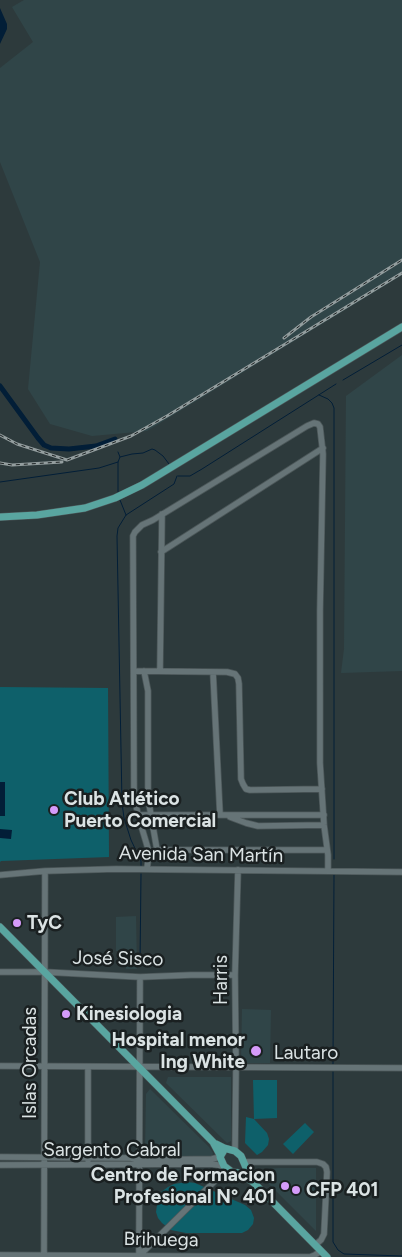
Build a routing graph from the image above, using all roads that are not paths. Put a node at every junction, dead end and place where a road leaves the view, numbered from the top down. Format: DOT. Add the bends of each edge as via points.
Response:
graph roads {
  1 [pos="402,327"];
  2 [pos="323,448"];
  3 [pos="162,514"];
  4 [pos="0,517"];
  5 [pos="161,552"];
  6 [pos="134,671"];
  7 [pos="144,671"];
  8 [pos="160,671"];
  9 [pos="213,672"];
  10 [pos="322,789"];
  11 [pos="138,815"];
  12 [pos="151,815"];
  13 [pos="223,815"];
  14 [pos="324,815"];
  15 [pos="324,825"];
  16 [pos="148,850"];
  17 [pos="157,850"];
  18 [pos="327,850"];
  19 [pos="147,869"];
  20 [pos="238,870"];
  21 [pos="45,871"];
  22 [pos="328,871"];
  23 [pos="402,872"];
  24 [pos="0,875"];
  25 [pos="0,927"];
  26 [pos="0,972"];
  27 [pos="45,972"];
  28 [pos="235,975"];
  29 [pos="140,977"];
  30 [pos="0,1066"];
  31 [pos="45,1066"];
  32 [pos="88,1067"];
  33 [pos="139,1067"];
  34 [pos="236,1068"];
  35 [pos="402,1068"];
  36 [pos="213,1142"];
  37 [pos="231,1150"];
  38 [pos="220,1156"];
  39 [pos="0,1157"];
  40 [pos="44,1157"];
  41 [pos="88,1161"];
  42 [pos="139,1162"];
  43 [pos="244,1164"];
  44 [pos="0,1165"];
  45 [pos="44,1165"];
  46 [pos="225,1167"];
  47 [pos="238,1173"];
  48 [pos="253,1182"];
  49 [pos="315,1245"];
  50 [pos="321,1251"];
  51 [pos="0,1254"];
  52 [pos="44,1255"];
  53 [pos="138,1256"];
  54 [pos="327,1257"];
  1 -- 4 [label="main road" via="114,498 85,508"];
  2 -- 3 [label="street" via="320,427 311,424"];
  2 -- 5 [label="street"];
  2 -- 10 [label="street"];
  3 -- 5 [label="street"];
  3 -- 6 [label="street" via="138,528 133,536"];
  5 -- 8 [label="street"];
  6 -- 7 [label="street"];
  6 -- 11 [label="street" via="134,794"];
  7 -- 8 [label="street"];
  7 -- 12 [label="street" via="148,691 148,798"];
  8 -- 9 [label="street"];
  9 -- 10 [label="street" via="232,672 238,678 242,779 246,789"];
  9 -- 13 [label="street"];
  10 -- 14 [label="street"];
  11 -- 12 [label="street"];
  11 -- 16 [label="street"];
  12 -- 13 [label="street"];
  12 -- 17 [label="street"];
  13 -- 14 [label="street"];
  13 -- 15 [label="street" via="258,826"];
  14 -- 15 [label="street"];
  15 -- 18 [label="street"];
  16 -- 17 [label="street"];
  16 -- 19 [label="street"];
  17 -- 18 [label="street"];
  18 -- 22 [label="street"];
  19 -- 20 [label="street, Avenida San Martín"];
  19 -- 21 [label="street, Avenida San Martín"];
  20 -- 22 [label="street, Avenida San Martín"];
  20 -- 28 [label="street, Harris"];
  21 -- 24 [label="street, Avenida San Martín"];
  21 -- 27 [label="street, Islas Orcadas"];
  22 -- 23 [label="street, Avenida San Martín"];
  25 -- 27 [label="main road"];
  26 -- 27 [label="street, José Sisco"];
  27 -- 29 [label="street, José Sisco"];
  27 -- 31 [label="street, Islas Orcadas"];
  27 -- 33 [label="main road"];
  28 -- 29 [label="street, José Sisco"];
  28 -- 34 [label="street, Harris"];
  29 -- 33 [label="street"];
  30 -- 31 [label="street, Lautaro"];
  31 -- 32 [label="street, Lautaro"];
  31 -- 40 [label="street, Islas Orcadas"];
  32 -- 33 [label="street, Lautaro"];
  32 -- 41 [label="street"];
  33 -- 34 [label="street, Lautaro"];
  33 -- 36 [label="main road"];
  33 -- 42 [label="street"];
  34 -- 35 [label="street, Lautaro"];
  34 -- 37 [label="street, Harris"];
  36 -- 37 [label="main road"];
  36 -- 38 [label="main road"];
  37 -- 38 [label="main road" via="223,1151"];
  37 -- 43 [label="main road" via="241,1156"];
  38 -- 42 [label="street, Sargento Cabral"];
  38 -- 46 [label="main road"];
  39 -- 40 [label="street, Sargento Cabral"];
  40 -- 41 [label="street, Sargento Cabral"];
  40 -- 45 [label="street, Islas Orcadas"];
  41 -- 42 [label="street, Sargento Cabral"];
  41 -- 45 [label="street, Sargento Cabral"];
  42 -- 46 [label="street, Sargento Cabral"];
  42 -- 53 [label="street"];
  43 -- 47 [label="main road"];
  43 -- 48 [label="main road"];
  43 -- 49 [label="street" via="318,1162 326,1167 324,1234"];
  44 -- 45 [label="street, Sargento Cabral"];
  45 -- 52 [label="street, Islas Orcadas"];
  46 -- 47 [label="main road"];
  46 -- 53 [label="street"];
  47 -- 48 [label="main road"];
  48 -- 49 [label="main road"];
  49 -- 50 [label="main road"];
  50 -- 53 [label="street, Brihuega" via="310,1257"];
  50 -- 54 [label="main road"];
  51 -- 52 [label="street, Brihuega"];
  52 -- 53 [label="street, Brihuega"];
}
